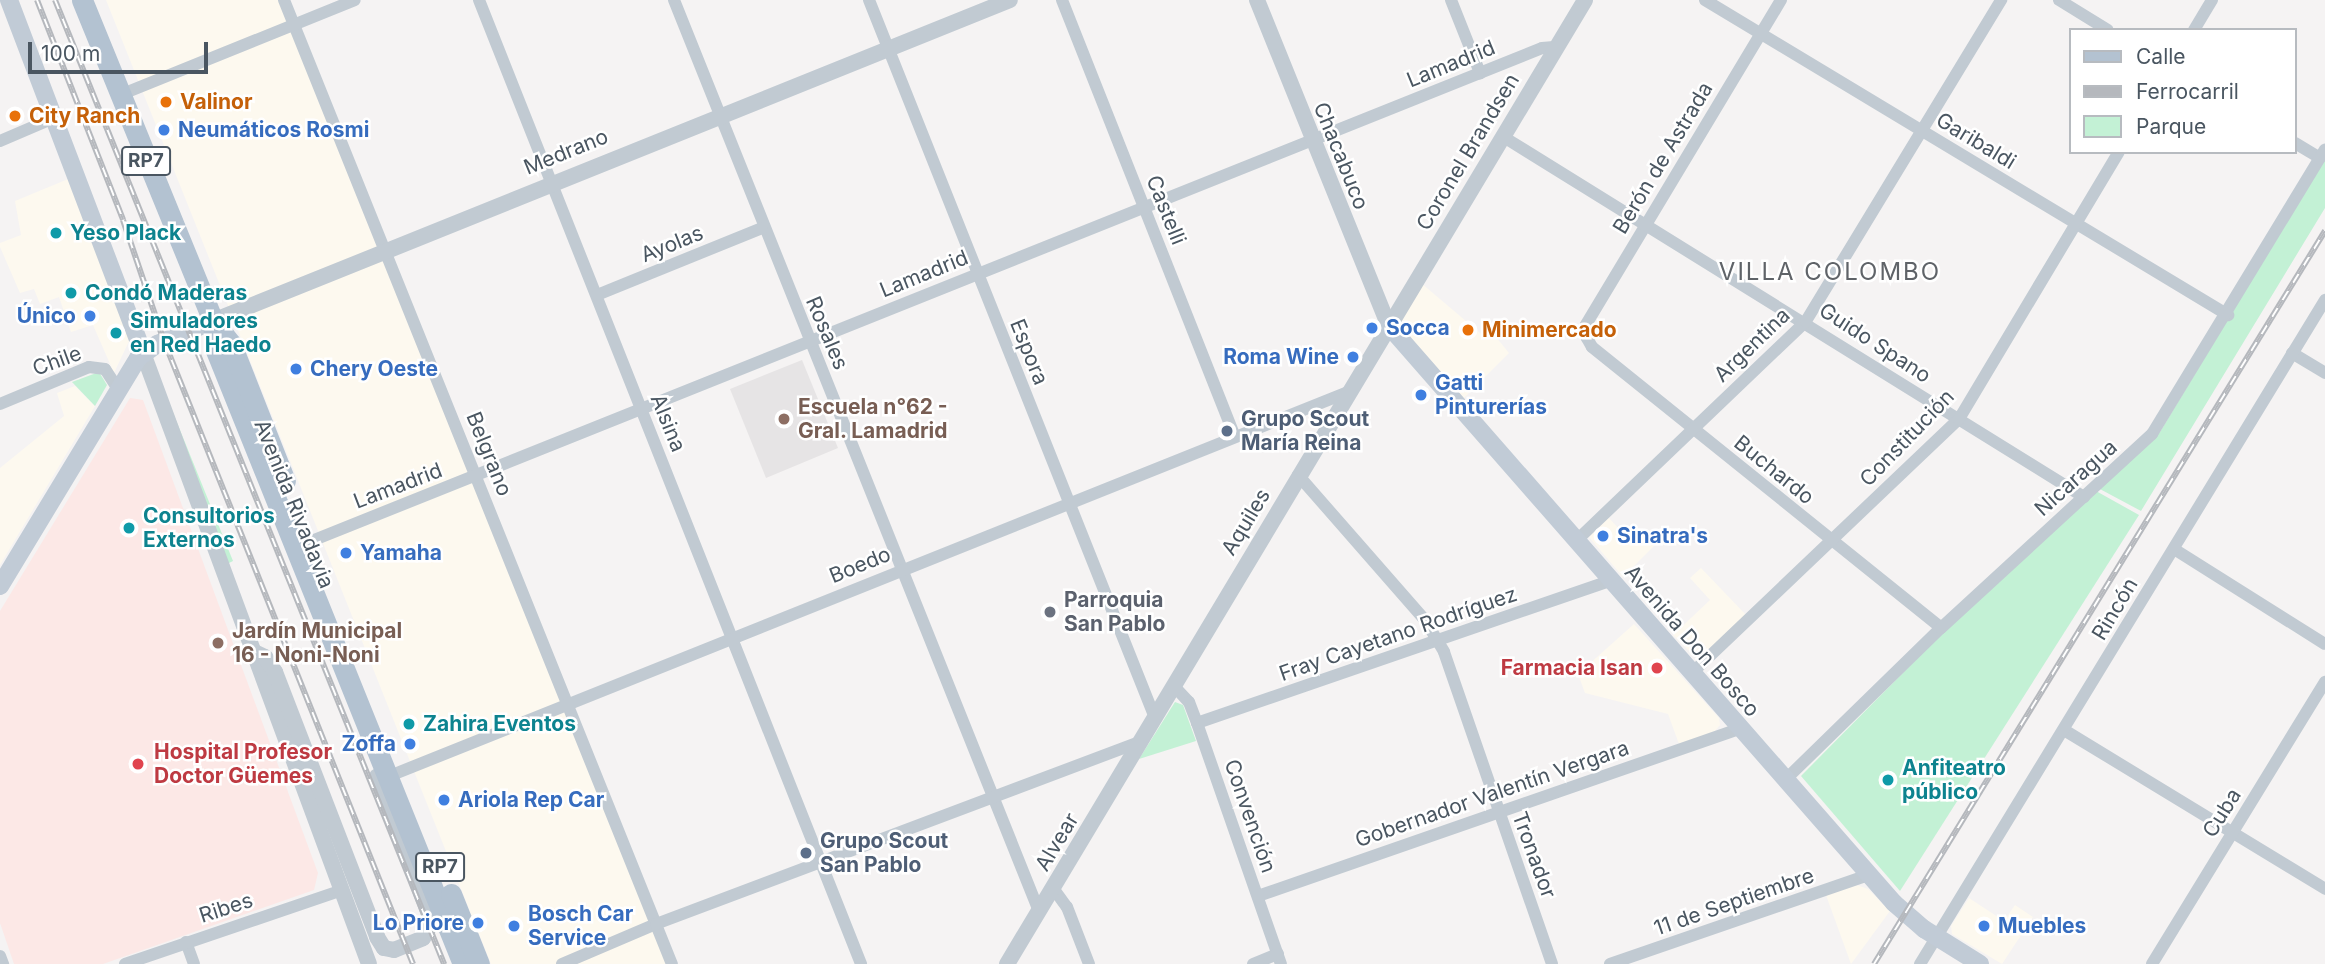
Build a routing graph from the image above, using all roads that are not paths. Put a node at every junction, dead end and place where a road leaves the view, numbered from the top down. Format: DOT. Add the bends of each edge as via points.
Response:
graph roads {
  1 [pos="9,0"];
  2 [pos="82,0"];
  3 [pos="284,0"];
  4 [pos="355,0"];
  5 [pos="479,0"];
  6 [pos="674,0"];
  7 [pos="869,0"];
  8 [pos="1010,0"];
  9 [pos="1062,0"];
  10 [pos="1256,0"];
  11 [pos="1451,0"];
  12 [pos="1586,0"];
  13 [pos="1705,0"];
  14 [pos="1781,0"];
  15 [pos="2001,0"];
  16 [pos="2059,0"];
  17 [pos="2212,0"];
  18 [pos="293,24"];
  19 [pos="2105,28"];
  20 [pos="2195,28"];
  21 [pos="1760,33"];
  22 [pos="1554,47"];
  23 [pos="889,48"];
  24 [pos="1480,73"];
  25 [pos="120,95"];
  26 [pos="719,116"];
  27 [pos="56,117"];
  28 [pos="1922,131"];
  29 [pos="1502,136"];
  30 [pos="0,141"];
  31 [pos="1311,141"];
  32 [pos="2297,144"];
  33 [pos="2323,153"];
  34 [pos="2118,154"];
  35 [pos="552,182"];
  36 [pos="1144,206"];
  37 [pos="1646,222"];
  38 [pos="2077,222"];
  39 [pos="762,228"];
  40 [pos="387,250"];
  41 [pos="977,273"];
  42 [pos="597,295"];
  43 [pos="2325,300"];
  44 [pos="2228,315"];
  45 [pos="213,321"];
  46 [pos="1806,321"];
  47 [pos="1389,327"];
  48 [pos="1587,338"];
  49 [pos="810,341"];
  50 [pos="143,353"];
  51 [pos="2292,353"];
  52 [pos="2325,373"];
  53 [pos="118,390"];
  54 [pos="1348,392"];
  55 [pos="0,404"];
  56 [pos="640,408"];
  57 [pos="1959,419"];
  58 [pos="1693,429"];
  59 [pos="1234,435"];
  60 [pos="477,475"];
  61 [pos="1298,475"];
  62 [pos="2084,497"];
  63 [pos="1069,501"];
  64 [pos="1576,541"];
  65 [pos="1832,541"];
  66 [pos="309,542"];
  67 [pos="2174,549"];
  68 [pos="902,569"];
  69 [pos="1,581"];
  70 [pos="1610,581"];
  71 [pos="327,619"];
  72 [pos="1941,628"];
  73 [pos="733,637"];
  74 [pos="1437,641"];
  75 [pos="2325,644"];
  76 [pos="250,650"];
  77 [pos="1692,673"];
  78 [pos="2325,682"];
  79 [pos="1173,685"];
  80 [pos="567,704"];
  81 [pos="1154,718"];
  82 [pos="1197,723"];
  83 [pos="1739,729"];
  84 [pos="2064,730"];
  85 [pos="1142,741"];
  86 [pos="394,774"];
  87 [pos="1784,782"];
  88 [pos="992,797"];
  89 [pos="1498,812"];
  90 [pos="2233,833"];
  91 [pos="821,861"];
  92 [pos="1869,875"];
  93 [pos="1053,888"];
  94 [pos="2325,889"];
  95 [pos="340,891"];
  96 [pos="1258,896"];
  97 [pos="1039,911"];
  98 [pos="656,924"];
  99 [pos="1936,937"];
  100 [pos="186,942"];
  101 [pos="0,956"];
  102 [pos="1280,959"];
  103 [pos="3,964"];
  104 [pos="125,964"];
  105 [pos="194,964"];
  106 [pos="369,964"];
  107 [pos="463,964"];
  108 [pos="479,964"];
  109 [pos="562,964"];
  110 [pos="672,964"];
  111 [pos="861,964"];
  112 [pos="1007,964"];
  113 [pos="1089,964"];
  114 [pos="1253,964"];
  115 [pos="1552,964"];
  116 [pos="1610,964"];
  117 [pos="1920,964"];
  118 [pos="1980,964"];
  119 [pos="2152,964"];
  1 -- 27 [label="main road"];
  2 -- 25 [label="main road, Avenida Rivadavia / RP7"];
  3 -- 18 [label="street, Belgrano"];
  4 -- 18 [label="street"];
  5 -- 35 [label="street, Alsina"];
  6 -- 26 [label="street, Rosales"];
  7 -- 23 [label="street, Espora"];
  8 -- 23 [label="street, Medrano"];
  9 -- 36 [label="street, Castelli"];
  10 -- 31 [label="street, Chacabuco"];
  11 -- 24 [label="street"];
  12 -- 22 [label="street, Coronel Brandsen"];
  13 -- 21 [label="street, Garibaldi"];
  14 -- 21 [label="street, Berón de Astrada"];
  15 -- 28 [label="street, Argentina"];
  16 -- 19 [label="street"];
  17 -- 20 [label="street"];
  18 -- 25 [label="street"];
  18 -- 40 [label="street, Belgrano"];
  21 -- 28 [label="street, Garibaldi"];
  21 -- 37 [label="street, Berón de Astrada"];
  22 -- 24 [label="street, Lamadrid"];
  22 -- 29 [label="street, Coronel Brandsen"];
  23 -- 26 [label="street, Medrano"];
  23 -- 41 [label="street, Espora"];
  24 -- 31 [label="street, Lamadrid"];
  25 -- 45 [label="main road, Avenida Rivadavia / RP7"];
  26 -- 35 [label="street, Medrano"];
  26 -- 39 [label="street, Rosales"];
  27 -- 30 [label="street"];
  27 -- 50 [label="main road"];
  28 -- 38 [label="street, Garibaldi"];
  28 -- 46 [label="street, Argentina"];
  29 -- 37 [label="street, Guido Spano"];
  29 -- 47 [label="street, Coronel Brandsen"];
  31 -- 36 [label="street, Lamadrid"];
  31 -- 47 [label="street, Chacabuco"];
  32 -- 33 [label="street"];
  33 -- 44 [label="street, Nicaragua"];
  34 -- 38 [label="street, Constitución"];
  35 -- 40 [label="street, Medrano"];
  35 -- 42 [label="street, Alsina"];
  36 -- 41 [label="street, Lamadrid"];
  36 -- 59 [label="street, Castelli"];
  37 -- 46 [label="street, Guido Spano"];
  37 -- 48 [label="street, Berón de Astrada" via="1587,326"];
  38 -- 44 [label="street, Garibaldi"];
  38 -- 57 [label="street, Constitución"];
  39 -- 42 [label="street, Ayolas"];
  39 -- 49 [label="street, Rosales"];
  40 -- 45 [label="street, Medrano"];
  40 -- 60 [label="street, Belgrano"];
  41 -- 49 [label="street, Lamadrid"];
  41 -- 63 [label="street, Espora"];
  42 -- 56 [label="street, Alsina"];
  43 -- 51 [label="street, Rincón"];
  44 -- 62 [label="street, Nicaragua" via="2152,435"];
  45 -- 50 [label="main road, Medrano"];
  45 -- 66 [label="main road, Avenida Rivadavia / RP7" via="231,344"];
  45 -- 71 [label="main road, Avenida Rivadavia / RP7" via="215,348"];
  46 -- 57 [label="street, Guido Spano"];
  46 -- 58 [label="street, Argentina"];
  47 -- 54 [label="street, Aquiles"];
  47 -- 64 [label="main road, Avenida Don Bosco"];
  48 -- 58 [label="street, Buchardo" via="1592,347"];
  49 -- 56 [label="street, Lamadrid"];
  49 -- 68 [label="street, Rosales"];
  50 -- 53 [label="main road"];
  50 -- 76 [label="street"];
  51 -- 52 [label="street"];
  51 -- 67 [label="street, Rincón"];
  53 -- 55 [label="street, Chile" via="106,369 89,367"];
  53 -- 69 [label="main road"];
  54 -- 59 [label="street, Boedo"];
  54 -- 61 [label="street, Aquiles"];
  56 -- 60 [label="street, Lamadrid"];
  56 -- 73 [label="street, Alsina"];
  57 -- 62 [label="street, Guido Spano"];
  57 -- 65 [label="street, Constitución"];
  58 -- 64 [label="street, Argentina"];
  58 -- 65 [label="street, Buchardo"];
  59 -- 63 [label="street, Boedo"];
  60 -- 66 [label="street, Lamadrid"];
  60 -- 80 [label="street, Belgrano"];
  61 -- 74 [label="street" via="1425,620"];
  61 -- 79 [label="street, Aquiles"];
  62 -- 72 [label="street, Nicaragua"];
  63 -- 68 [label="street, Boedo"];
  63 -- 81 [label="street, Espora"];
  64 -- 70 [label="main road, Avenida Don Bosco"];
  65 -- 72 [label="street, Buchardo"];
  65 -- 77 [label="street, Constitución"];
  66 -- 86 [label="main road, Avenida Rivadavia / RP7"];
  67 -- 75 [label="street"];
  67 -- 84 [label="street, Rincón"];
  68 -- 73 [label="street, Boedo"];
  68 -- 88 [label="street, Rosales"];
  70 -- 74 [label="street, Fray Cayetano Rodríguez"];
  70 -- 77 [label="main road, Avenida Don Bosco"];
  71 -- 76 [label="street" via="332,658 429,914 423,938 394,950 384,948 377,937 275,673 265,657"];
  71 -- 86 [label="main road, Avenida Rivadavia / RP7"];
  72 -- 87 [label="street, Nicaragua"];
  73 -- 80 [label="street, Boedo"];
  73 -- 91 [label="street, Alsina"];
  74 -- 82 [label="street, Fray Cayetano Rodríguez"];
  74 -- 89 [label="street, Tronador"];
  76 -- 95 [label="street"];
  77 -- 83 [label="main road, Avenida Don Bosco"];
  78 -- 90 [label="street, Cuba"];
  79 -- 81 [label="street, Aquiles"];
  79 -- 82 [label="street, Convención" via="1189,702"];
  80 -- 86 [label="street, Boedo"];
  80 -- 98 [label="street, Belgrano"];
  81 -- 85 [label="street, Aquiles"];
  82 -- 96 [label="street, Convención"];
  83 -- 87 [label="main road, Avenida Don Bosco"];
  83 -- 89 [label="street, Gobernador Valentín Vergara"];
  84 -- 90 [label="street"];
  84 -- 99 [label="street, Rincón"];
  85 -- 88 [label="street"];
  85 -- 93 [label="street, Alvear"];
  86 -- 107 [label="main road, Avenida Rivadavia / RP7"];
  86 -- 108 [label="main road, Avenida Rivadavia / RP7"];
  87 -- 92 [label="main road, Avenida Don Bosco"];
  88 -- 91 [label="street"];
  88 -- 97 [label="street, Rosales"];
  89 -- 96 [label="street, Gobernador Valentín Vergara"];
  89 -- 115 [label="street, Tronador"];
  90 -- 94 [label="street"];
  90 -- 119 [label="street, Cuba"];
  91 -- 98 [label="street"];
  91 -- 111 [label="street, Alsina"];
  92 -- 99 [label="main road, Avenida Don Bosco" via="1905,914"];
  92 -- 116 [label="street, 11 de Septiembre"];
  93 -- 97 [label="street, Alvear"];
  93 -- 113 [label="street" via="1068,907"];
  95 -- 100 [label="street, Ribes"];
  95 -- 106 [label="street"];
  96 -- 102 [label="street, Convención"];
  97 -- 112 [label="street, Alvear"];
  98 -- 109 [label="street"];
  98 -- 110 [label="street, Belgrano"];
  99 -- 117 [label="street, Rincón"];
  99 -- 118 [label="main road, Avenida Don Bosco"];
  100 -- 104 [label="street, Ribes"];
  100 -- 105 [label="street"];
  101 -- 103 [label="street"];
  102 -- 114 [label="street"];
}
